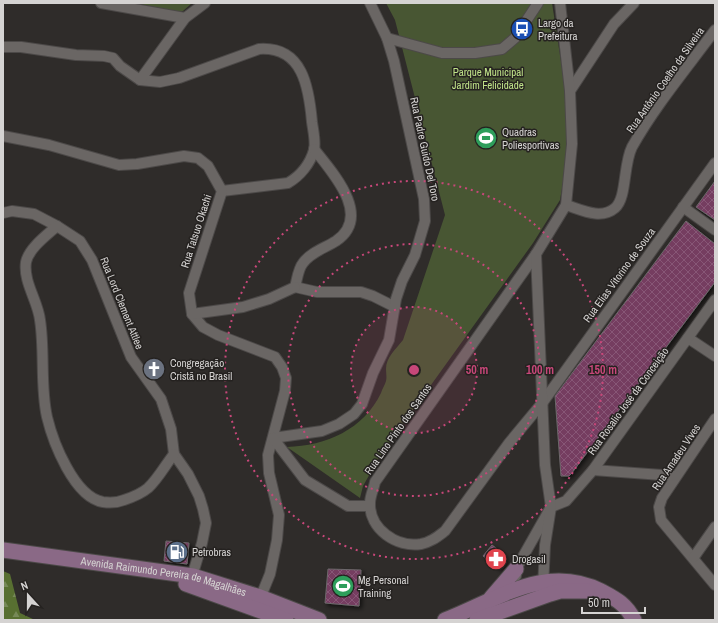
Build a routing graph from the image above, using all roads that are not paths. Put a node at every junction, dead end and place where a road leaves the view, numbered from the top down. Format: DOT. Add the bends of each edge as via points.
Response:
graph roads {
  1 [pos="101,3"];
  2 [pos="205,3"];
  3 [pos="370,3"];
  4 [pos="538,3"];
  5 [pos="560,3"];
  6 [pos="634,3"];
  7 [pos="185,18"];
  8 [pos="715,30"];
  9 [pos="387,38"];
  10 [pos="3,47"];
  11 [pos="140,80"];
  12 [pos="570,91"];
  13 [pos="3,136"];
  14 [pos="314,149"];
  15 [pos="715,163"];
  16 [pos="222,191"];
  17 [pos="566,205"];
  18 [pos="683,207"];
  19 [pos="3,213"];
  20 [pos="57,226"];
  21 [pos="715,230"];
  22 [pos="536,254"];
  23 [pos="295,287"];
  24 [pos="715,300"];
  25 [pos="395,307"];
  26 [pos="192,314"];
  27 [pos="688,338"];
  28 [pos="715,356"];
  29 [pos="543,402"];
  30 [pos="715,420"];
  31 [pos="273,438"];
  32 [pos="174,454"];
  33 [pos="593,470"];
  34 [pos="676,476"];
  35 [pos="370,506"];
  36 [pos="551,507"];
  37 [pos="715,527"];
  38 [pos="3,550"];
  39 [pos="694,557"];
  40 [pos="3,559"];
  41 [pos="516,569"];
  42 [pos="191,580"];
  43 [pos="544,581"];
  44 [pos="715,585"];
  45 [pos="516,589"];
  46 [pos="604,593"];
  47 [pos="540,597"];
  48 [pos="258,603"];
  49 [pos="487,603"];
  50 [pos="521,604"];
  51 [pos="286,620"];
  52 [pos="319,620"];
  53 [pos="445,620"];
  54 [pos="477,620"];
  55 [pos="634,620"];
  1 -- 7 [label="street"];
  2 -- 7 [label="street"];
  3 -- 9 [label="street, Rua Padre Guido Del Toro"];
  4 -- 9 [label="street" via="515,38 502,49 475,53 442,53"];
  5 -- 12 [label="street"];
  6 -- 12 [label="street" via="614,24"];
  7 -- 11 [label="street"];
  8 -- 17 [label="street, Rua Antônio Coelho da Silveira" via="659,106 632,148 625,166 622,198 617,206 609,212 599,214"];
  9 -- 25 [label="street, Rua Padre Guido Del Toro" via="424,199 425,221"];
  10 -- 11 [label="street" via="21,46 113,58"];
  11 -- 14 [label="street" via="160,82 179,78 259,49 273,48 283,51 293,59 306,83"];
  12 -- 17 [label="street" via="572,144"];
  13 -- 16 [label="street, Rua Tatsuo Okachi" via="49,145 119,165 184,156 198,158 208,166"];
  14 -- 16 [label="street" via="307,165 288,183"];
  14 -- 23 [label="street" via="343,187 350,209 350,224 343,234 302,264"];
  15 -- 18 [label="street, Rua Elias Vitorino de Souza"];
  16 -- 26 [label="street, Rua Tatsuo Okachi" via="190,293"];
  17 -- 22 [label="street, Rua Lino Pinto dos Santos"];
  18 -- 21 [label="street"];
  18 -- 29 [label="street, Rua Elias Vitorino de Souza"];
  19 -- 20 [label="street, Rua Lord Clement Attlee" via="12,211 34,214"];
  20 -- 32 [label="street, Rua Lord Clement Attlee" via="80,241 92,260 131,357 161,399 167,413"];
  20 -- 32 [label="street" via="37,244 27,260 26,272 40,318 47,417 56,446 76,483 90,496 103,502 137,496 150,487"];
  22 -- 29 [label="street"];
  22 -- 35 [label="street, Rua Lino Pinto dos Santos" via="375,482"];
  23 -- 25 [label="street" via="317,292 361,292"];
  23 -- 26 [label="street" via="243,307"];
  24 -- 27 [label="street, Rua Rosalio José da Conceição"];
  25 -- 31 [label="street, Rua Padre Guido Del Toro" via="389,340 373,372 362,404 354,414 322,431"];
  26 -- 31 [label="street" via="203,327 275,357 282,367 286,378 285,391"];
  27 -- 28 [label="street"];
  27 -- 33 [label="street, Rua Rosalio José da Conceição"];
  29 -- 35 [label="street" via="509,443 446,531 432,540 419,544 398,542 380,530"];
  29 -- 36 [label="street" via="544,465"];
  30 -- 34 [label="street, Rua Amadeu Vives"];
  31 -- 35 [label="street" via="305,480 348,506"];
  31 -- 48 [label="street" via="268,455 269,472 279,515 277,540 270,574"];
  32 -- 42 [label="street, Rua Lord Clement Attlee" via="199,496 206,523"];
  33 -- 34 [label="street"];
  33 -- 36 [label="street, Rua Rosalio José da Conceição" via="566,501"];
  34 -- 39 [label="street, Rua Amadeu Vives" via="662,498 659,514 661,520"];
  36 -- 41 [label="street"];
  36 -- 43 [label="street" via="545,545"];
  37 -- 39 [label="street"];
  38 -- 42 [label="main road, Avenida Raimundo Pereira de Magalhães"];
  39 -- 44 [label="street, Rua Amadeu Vives"];
  40 -- 42 [label="main road, Avenida Raimundo Pereira de Magalhães"];
  41 -- 45 [label="street"];
  41 -- 49 [label="main road"];
  42 -- 48 [label="main road, Avenida Raimundo Pereira de Magalhães"];
  43 -- 45 [label="main road"];
  43 -- 46 [label="main road" via="574,581"];
  43 -- 47 [label="street"];
  45 -- 49 [label="main road"];
  45 -- 50 [label="street"];
  46 -- 47 [label="main road" via="560,591"];
  46 -- 55 [label="main road" via="624,604"];
  47 -- 50 [label="main road"];
  48 -- 51 [label="main road, Avenida Raimundo Pereira de Magalhães"];
  48 -- 52 [label="main road, Avenida Raimundo Pereira de Magalhães"];
  49 -- 53 [label="main road"];
  50 -- 54 [label="main road"];
}
